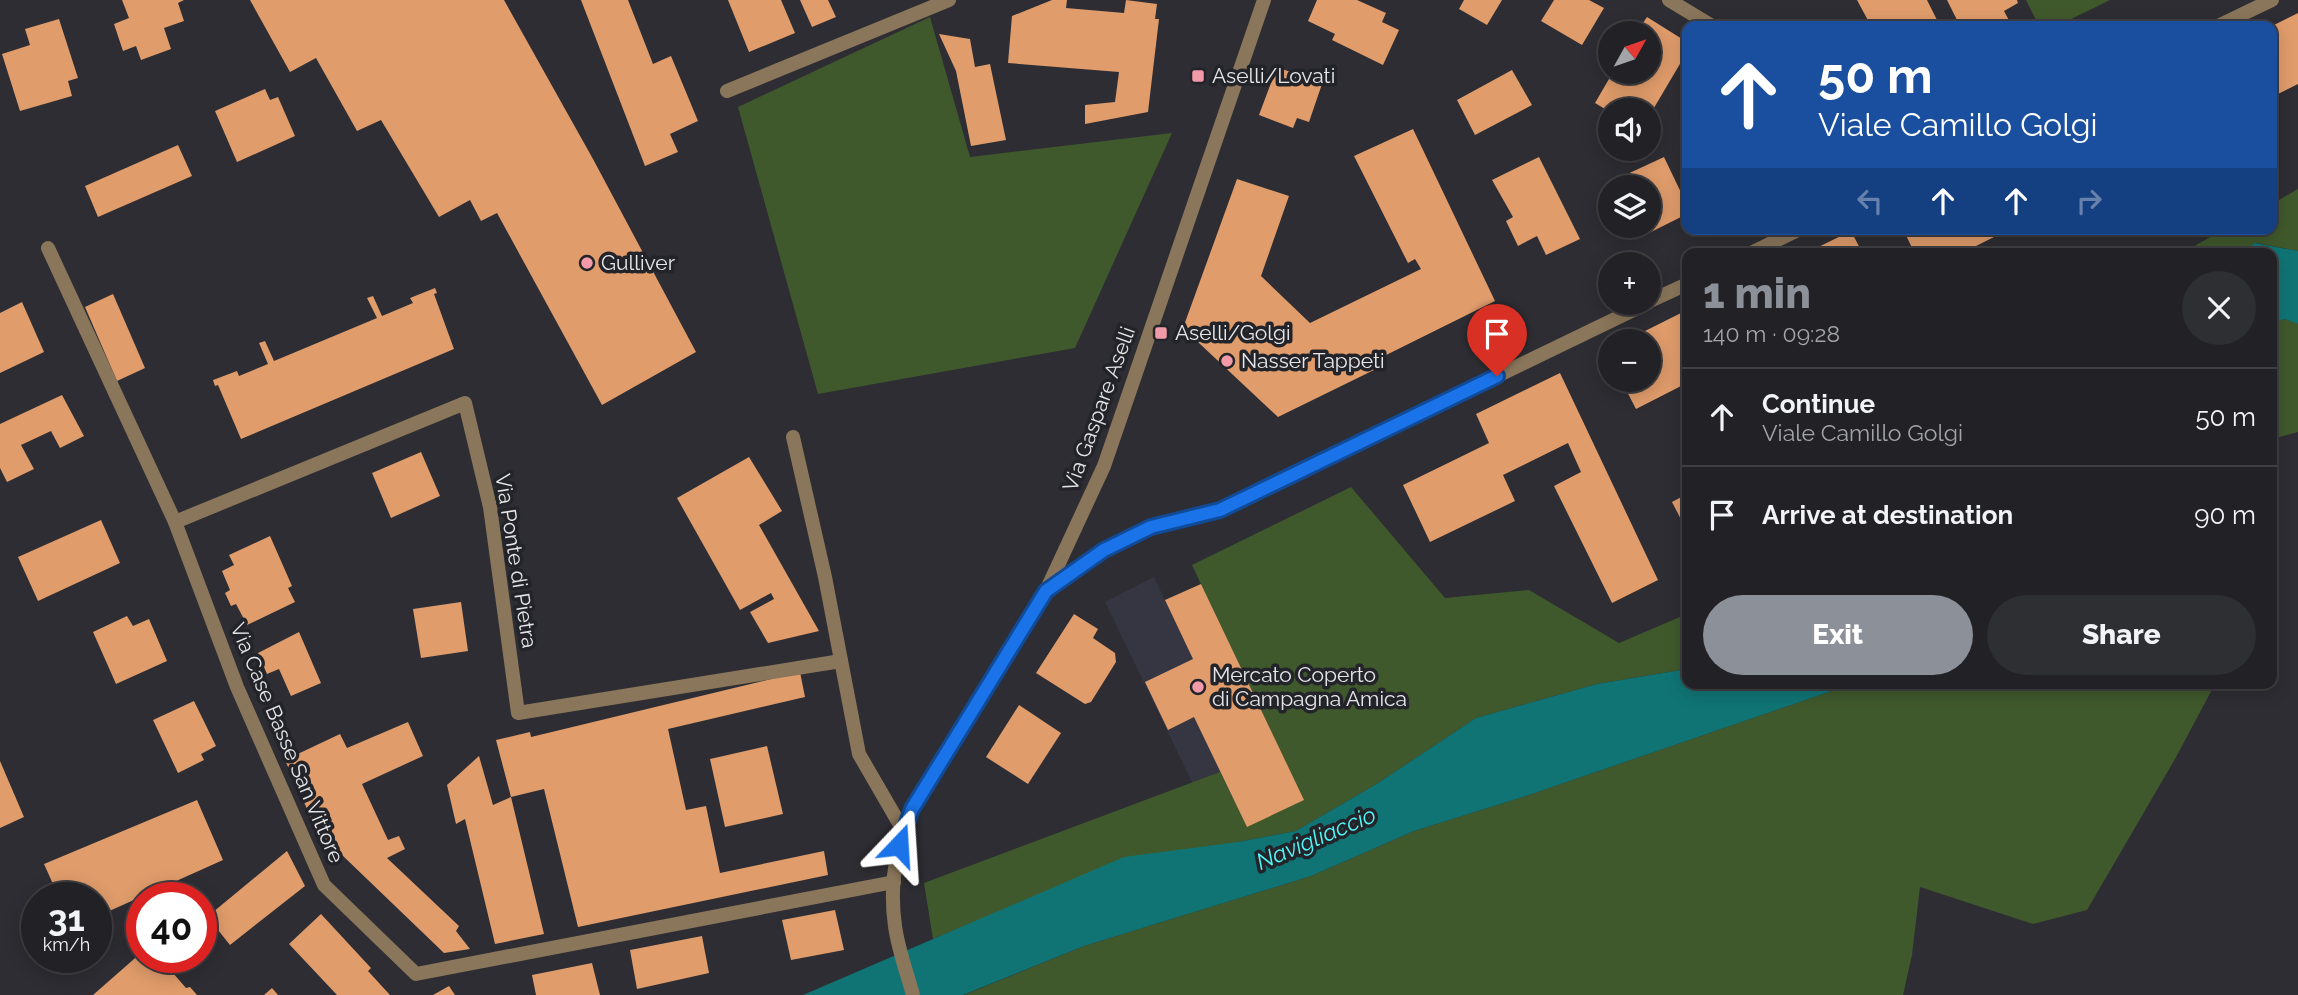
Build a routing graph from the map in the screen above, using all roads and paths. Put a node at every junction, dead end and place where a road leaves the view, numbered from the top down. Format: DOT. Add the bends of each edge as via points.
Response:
graph roads {
  1 [pos="949,0"];
  2 [pos="1264,0"];
  3 [pos="1669,0"];
  4 [pos="2272,0"];
  5 [pos="1704,21"];
  6 [pos="2228,21"];
  7 [pos="727,91"];
  8 [pos="1788,235"];
  9 [pos="48,248"];
  10 [pos="1761,248"];
  11 [pos="1682,286"];
  12 [pos="1661,297"];
  13 [pos="1623,315"];
  14 [pos="793,437"];
  15 [pos="174,522"];
  16 [pos="1046,591"];
  17 [pos="841,661"];
  18 [pos="903,830"];
  19 [pos="894,883"];
  20 [pos="913,995"];
  1 -- 7 [label="street"];
  2 -- 16 [label="street, Via Gaspare Aselli" via="1104,466"];
  3 -- 5 [label="street"];
  4 -- 6 [label="street"];
  8 -- 10 [label="street"];
  9 -- 15 [label="street, Via Case Basse San Vittore"];
  11 -- 12 [label="street"];
  13 -- 16 [label="street" via="1220,510 1151,527 1104,550"];
  14 -- 17 [label="street"];
  15 -- 17 [label="street, Via Ponte di Pietra" via="465,403 490,507 518,713"];
  15 -- 19 [label="street, Via Case Basse San Vittore" via="237,687 324,885 416,974"];
  16 -- 18 [label="street, Via Gaspare Aselli"];
  17 -- 18 [label="street" via="859,754"];
  18 -- 19 [label="street, Via Gaspare Aselli"];
  19 -- 20 [label="street, Via Gaspare Aselli" via="895,927"];
}
